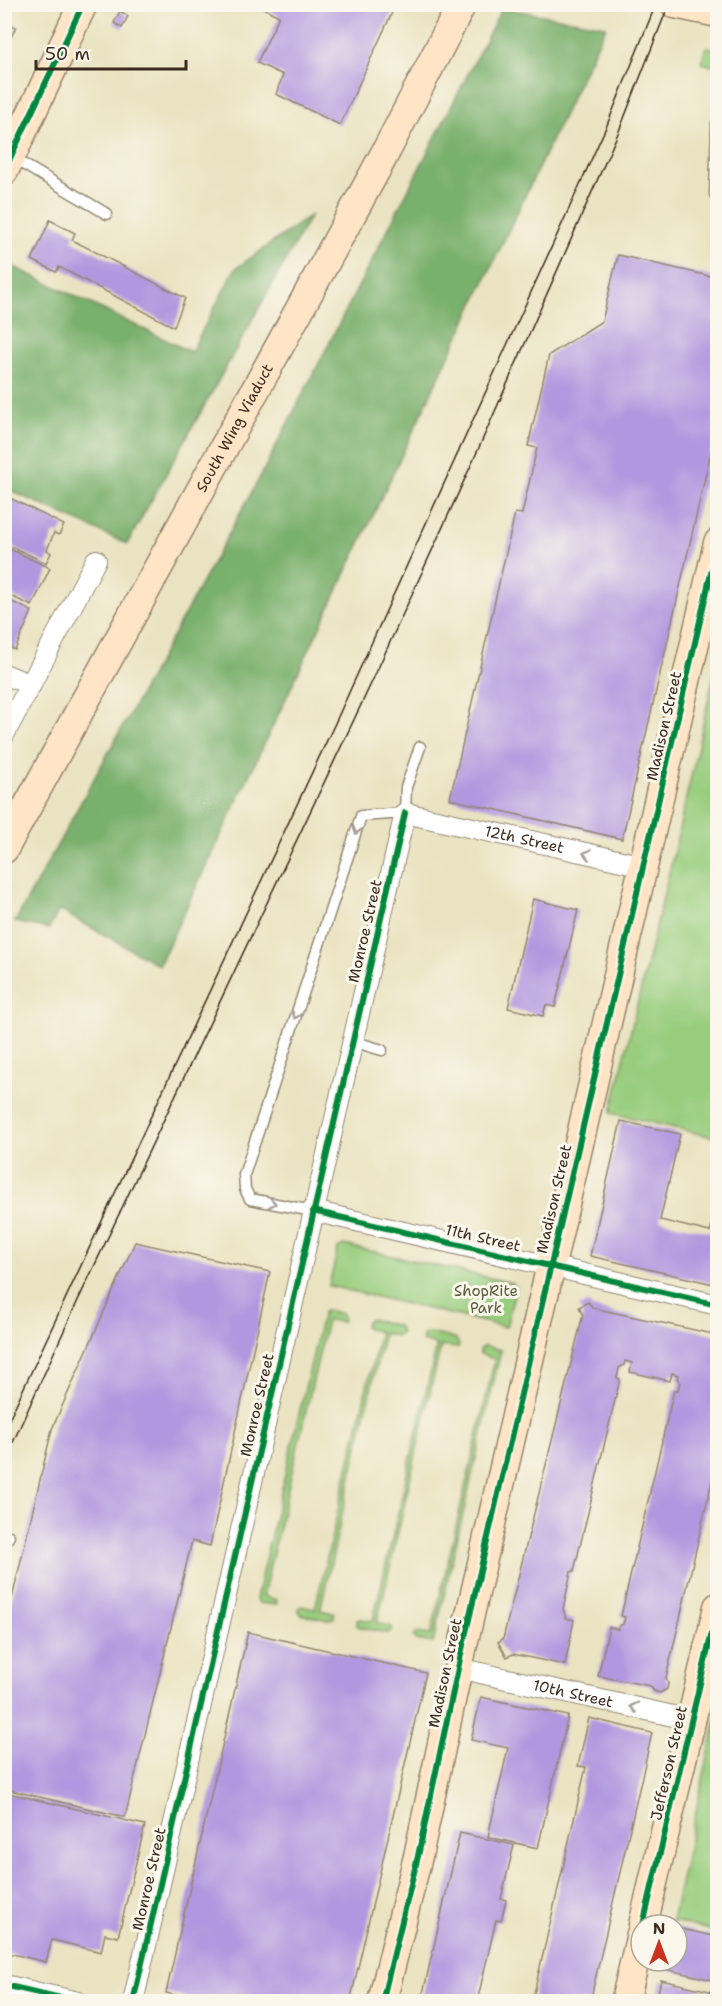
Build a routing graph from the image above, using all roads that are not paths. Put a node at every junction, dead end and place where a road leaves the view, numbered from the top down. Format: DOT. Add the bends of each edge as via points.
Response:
graph roads {
  1 [pos="83,4"];
  2 [pos="462,4"];
  3 [pos="675,4"];
  4 [pos="717,13"];
  5 [pos="717,123"];
  6 [pos="8,164"];
  7 [pos="717,200"];
  8 [pos="107,214"];
  9 [pos="717,543"];
  10 [pos="96,560"];
  11 [pos="4,674"];
  12 [pos="31,685"];
  13 [pos="4,735"];
  14 [pos="420,747"];
  15 [pos="405,813"];
  16 [pos="4,849"];
  17 [pos="644,866"];
  18 [pos="352,1041"];
  19 [pos="382,1050"];
  20 [pos="313,1211"];
  21 [pos="550,1266"];
  22 [pos="717,1305"];
  23 [pos="717,1607"];
  24 [pos="458,1668"];
  25 [pos="691,1720"];
  26 [pos="646,1913"];
  27 [pos="632,1973"];
  28 [pos="4,1985"];
  29 [pos="78,2001"];
  30 [pos="133,2001"];
  31 [pos="382,2001"];
  32 [pos="625,2001"];
  1 -- 6 [label="street"];
  2 -- 16 [label="street, South Wing Viaduct" via="383,157"];
  3 -- 4 [label="street"];
  5 -- 7 [label="lane"];
  6 -- 8 [label="lane"];
  9 -- 17 [label="street, Madison Street"];
  10 -- 12 [label="street"];
  11 -- 12 [label="street"];
  12 -- 13 [label="street"];
  14 -- 15 [label="lane" via="406,787"];
  17 -- 15 [label="street, 12th Street, one-way"];
  15 -- 18 [label="street, Monroe Street"];
  15 -- 20 [label="lane, one-way" via="361,816 244,1175 250,1200"];
  17 -- 21 [label="street, Madison Street"];
  18 -- 19 [label="lane"];
  18 -- 20 [label="street, Monroe Street"];
  20 -- 21 [label="street, 11th Street"];
  20 -- 30 [label="street, Monroe Street"];
  21 -- 22 [label="street, 11th Street"];
  21 -- 24 [label="street, Madison Street"];
  23 -- 25 [label="street, Jefferson Street"];
  25 -- 24 [label="street, 10th Street, one-way"];
  24 -- 31 [label="street, Madison Street"];
  25 -- 26 [label="street, Jefferson Street"];
  27 -- 32 [label="street"];
  28 -- 29 [label="street"];
}
